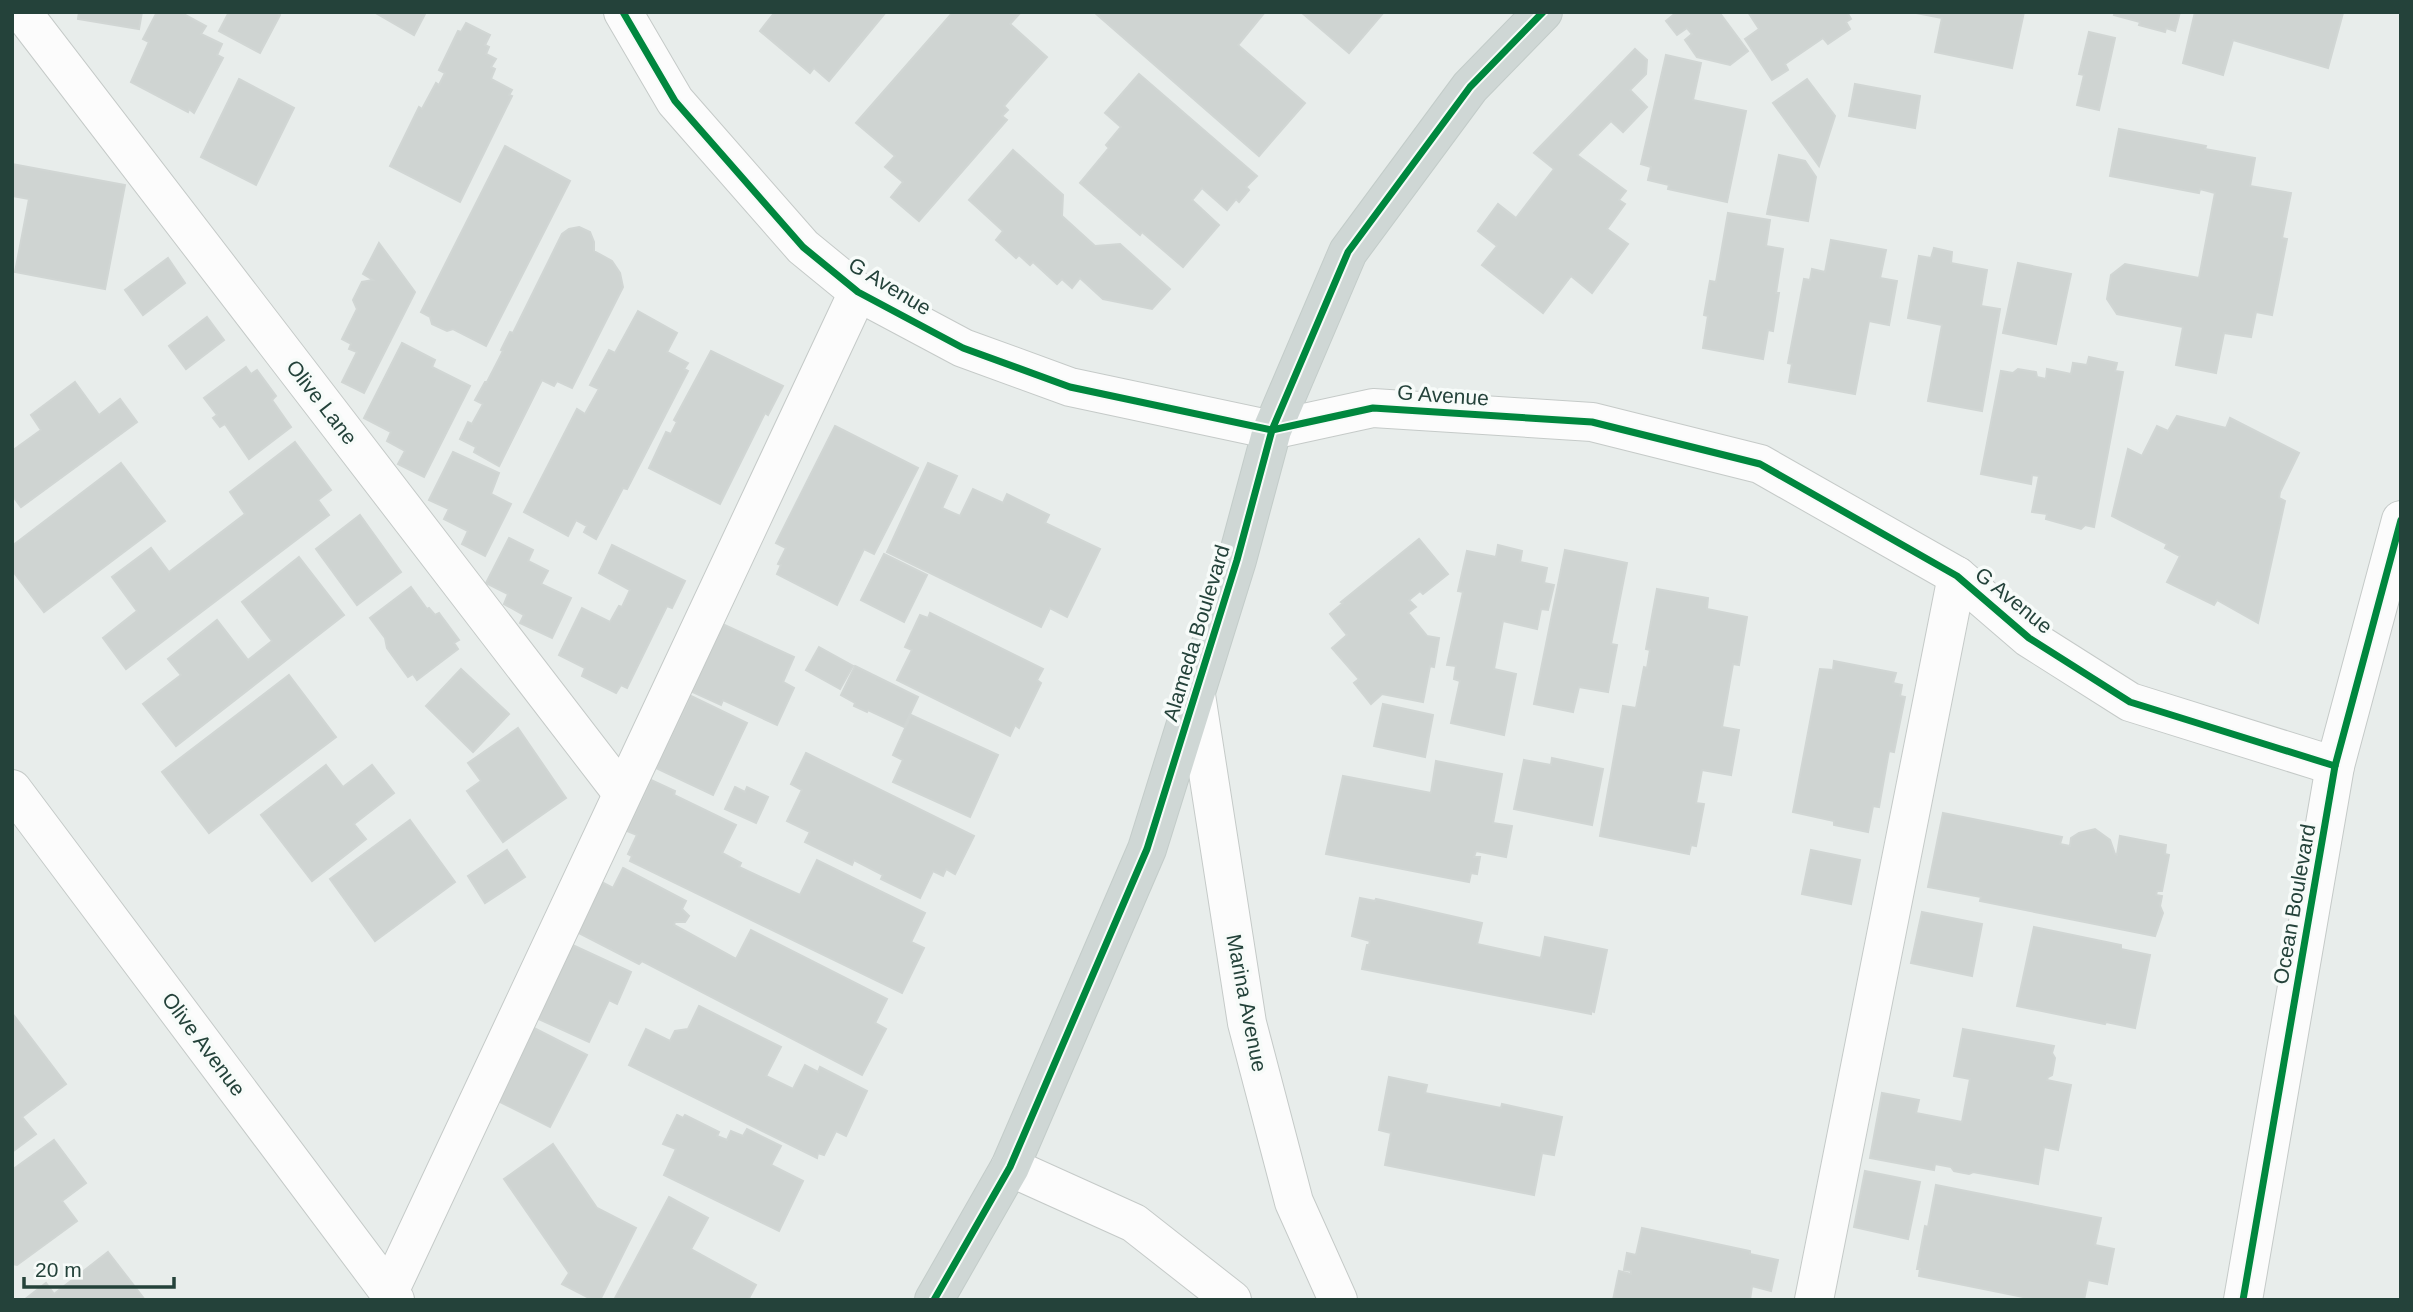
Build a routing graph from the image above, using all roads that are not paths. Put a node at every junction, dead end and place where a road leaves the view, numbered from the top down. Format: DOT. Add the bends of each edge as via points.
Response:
graph roads {
  1 [pos="22,12"];
  2 [pos="623,12"];
  3 [pos="1543,12"];
  4 [pos="858,292"];
  5 [pos="1272,430"];
  6 [pos="2401,520"];
  7 [pos="1957,576"];
  8 [pos="1196,695"];
  9 [pos="2335,766"];
  10 [pos="12,789"];
  11 [pos="622,793"];
  12 [pos="1010,1167"];
  13 [pos="392,1296"];
  14 [pos="934,1300"];
  15 [pos="1231,1300"];
  16 [pos="1338,1300"];
  17 [pos="1814,1300"];
  18 [pos="2243,1300"];
  1 -- 11 [label="street, Olive Lane"];
  2 -- 4 [label="street, G Avenue" via="675,101 803,247"];
  3 -- 5 [label="main road, Alameda Boulevard" via="1470,87 1348,251"];
  4 -- 5 [label="street, G Avenue" via="963,348 1070,387"];
  4 -- 11 [label="street"];
  5 -- 7 [label="street, G Avenue" via="1373,408 1592,422 1760,464"];
  5 -- 8 [label="main road, Alameda Boulevard"];
  6 -- 9 [label="street, Ocean Boulevard"];
  7 -- 9 [label="street, G Avenue" via="2029,638 2130,702"];
  7 -- 17 [label="street"];
  8 -- 12 [label="main road, Alameda Boulevard" via="1147,849"];
  8 -- 16 [label="street, Marina Avenue" via="1247,1023 1294,1202"];
  9 -- 18 [label="street, Ocean Boulevard"];
  10 -- 13 [label="street, Olive Avenue"];
  11 -- 13 [label="street"];
  12 -- 14 [label="main road, Alameda Boulevard"];
  12 -- 15 [label="street" via="1134,1223"];
}
